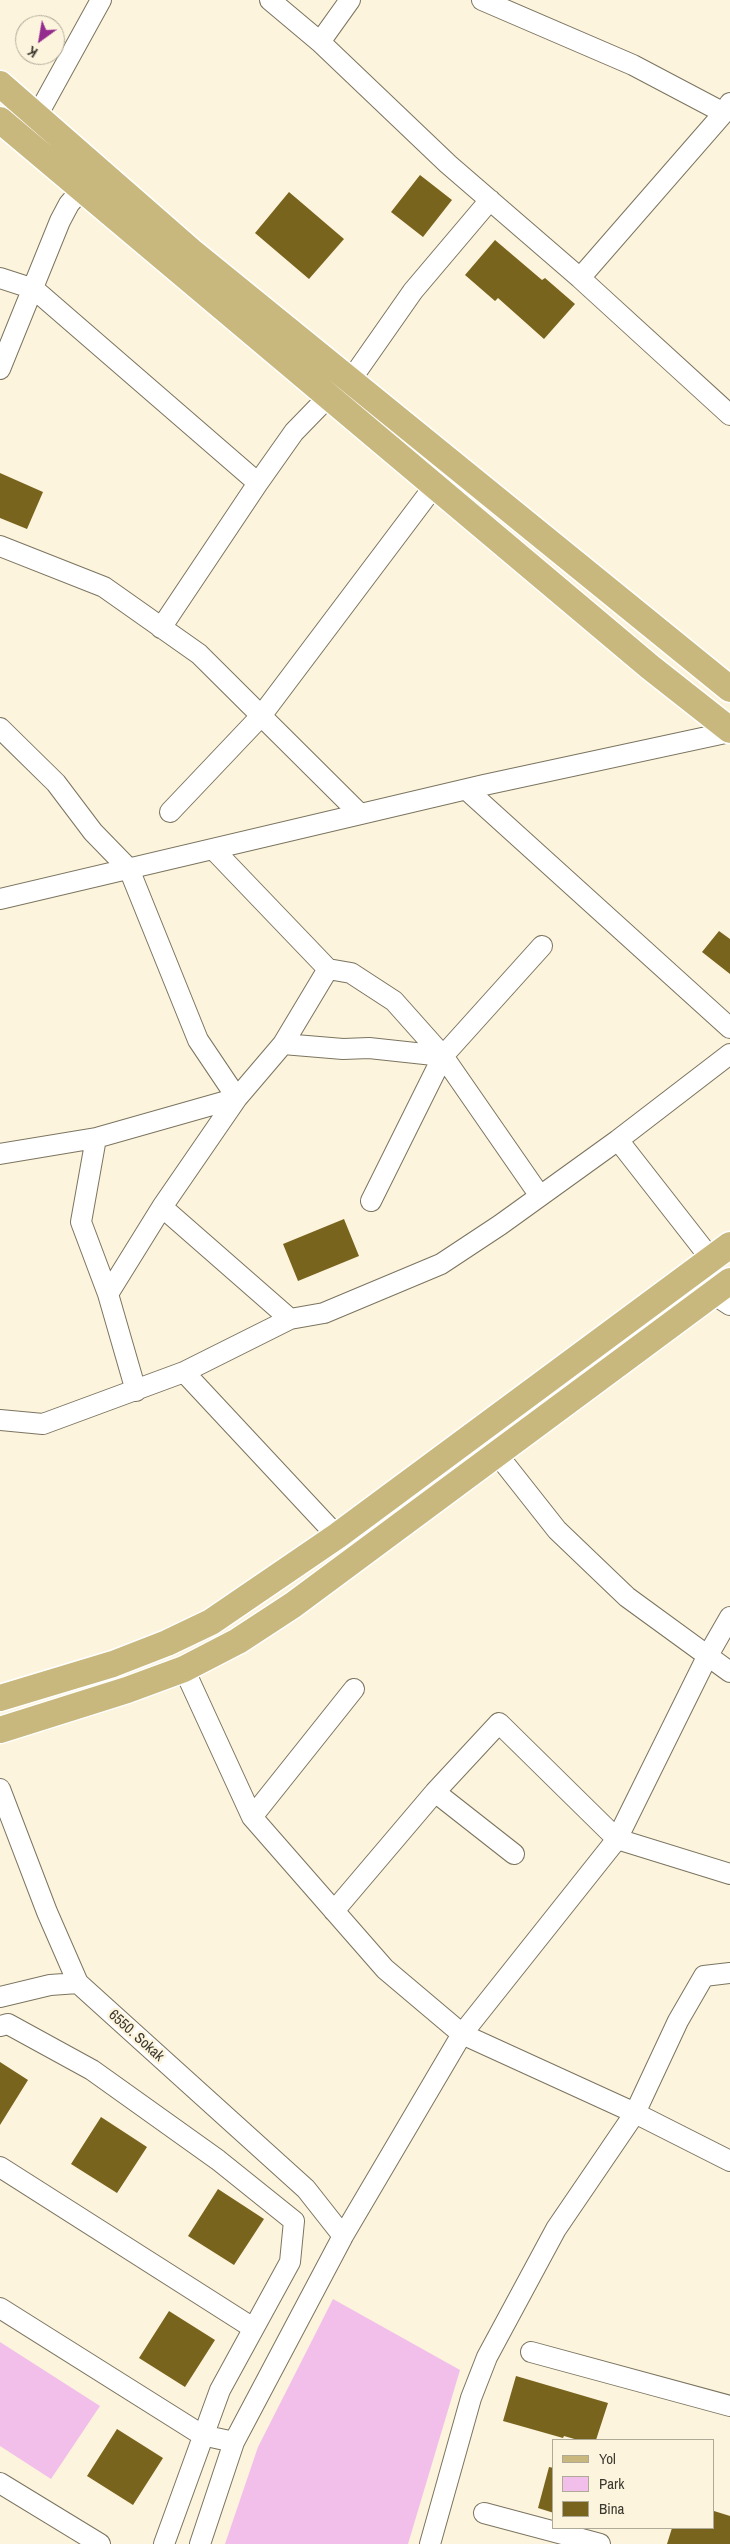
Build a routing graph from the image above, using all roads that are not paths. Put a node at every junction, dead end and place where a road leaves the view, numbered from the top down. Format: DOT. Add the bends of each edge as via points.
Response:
graph roads {
  1 [pos="101,0"];
  2 [pos="270,0"];
  3 [pos="350,0"];
  4 [pos="482,0"];
  5 [pos="320,42"];
  6 [pos="0,84"];
  7 [pos="727,108"];
  8 [pos="37,116"];
  9 [pos="0,120"];
  10 [pos="82,189"];
  11 [pos="490,200"];
  12 [pos="0,278"];
  13 [pos="580,278"];
  14 [pos="34,289"];
  15 [pos="0,369"];
  16 [pos="350,381"];
  17 [pos="329,396"];
  18 [pos="730,415"];
  19 [pos="258,483"];
  20 [pos="435,485"];
  21 [pos="0,546"];
  22 [pos="161,628"];
  23 [pos="730,689"];
  24 [pos="261,716"];
  25 [pos="0,728"];
  26 [pos="730,731"];
  27 [pos="467,790"];
  28 [pos="170,812"];
  29 [pos="360,814"];
  30 [pos="214,849"];
  31 [pos="130,869"];
  32 [pos="0,899"];
  33 [pos="542,946"];
  34 [pos="328,969"];
  35 [pos="730,1028"];
  36 [pos="283,1044"];
  37 [pos="730,1054"];
  38 [pos="443,1056"];
  39 [pos="237,1098"];
  40 [pos="96,1138"];
  41 [pos="618,1140"];
  42 [pos="0,1154"];
  43 [pos="540,1196"];
  44 [pos="370,1201"];
  45 [pos="162,1207"];
  46 [pos="720,1252"];
  47 [pos="724,1293"];
  48 [pos="108,1294"];
  49 [pos="290,1319"];
  50 [pos="184,1372"];
  51 [pos="136,1391"];
  52 [pos="0,1420"];
  53 [pos="497,1454"];
  54 [pos="337,1536"];
  55 [pos="730,1617"];
  56 [pos="707,1657"];
  57 [pos="184,1669"];
  58 [pos="730,1672"];
  59 [pos="354,1689"];
  60 [pos="0,1698"];
  61 [pos="0,1730"];
  62 [pos="0,1789"];
  63 [pos="436,1792"];
  64 [pos="252,1816"];
  65 [pos="617,1839"];
  66 [pos="514,1854"];
  67 [pos="730,1874"];
  68 [pos="334,1911"];
  69 [pos="730,1973"];
  70 [pos="78,1983"];
  71 [pos="0,1997"];
  72 [pos="0,2026"];
  73 [pos="462,2034"];
  74 [pos="635,2113"];
  75 [pos="730,2161"];
  76 [pos="0,2167"];
  77 [pos="343,2236"];
  78 [pos="0,2308"];
  79 [pos="253,2328"];
  80 [pos="530,2352"];
  81 [pos="730,2406"];
  82 [pos="202,2435"];
  83 [pos="234,2442"];
  84 [pos="0,2482"];
  85 [pos="484,2513"];
  86 [pos="100,2544"];
  87 [pos="164,2544"];
  88 [pos="200,2544"];
  89 [pos="430,2544"];
  90 [pos="600,2544"];
  1 -- 8 [label="street"];
  2 -- 5 [label="street"];
  3 -- 5 [label="street"];
  4 -- 7 [label="street"];
  5 -- 11 [label="street"];
  6 -- 8 [label="main road"];
  7 -- 13 [label="street"];
  8 -- 16 [label="main road" via="191,251"];
  9 -- 10 [label="main road"];
  10 -- 14 [label="street" via="60,221"];
  10 -- 17 [label="main road"];
  11 -- 13 [label="street"];
  11 -- 16 [label="street" via="413,290"];
  12 -- 14 [label="street"];
  13 -- 18 [label="street"];
  14 -- 15 [label="street"];
  14 -- 19 [label="street"];
  16 -- 23 [label="main road"];
  17 -- 19 [label="street" via="294,432"];
  17 -- 20 [label="main road"];
  19 -- 22 [label="street"];
  20 -- 24 [label="street"];
  20 -- 26 [label="main road"];
  21 -- 22 [label="street" via="104,587"];
  22 -- 24 [label="street" via="199,654"];
  24 -- 28 [label="street"];
  24 -- 29 [label="street"];
  25 -- 31 [label="street" via="56,783 93,832"];
  26 -- 27 [label="street"];
  27 -- 29 [label="street"];
  27 -- 35 [label="street"];
  29 -- 30 [label="street"];
  30 -- 31 [label="street"];
  30 -- 34 [label="street"];
  31 -- 32 [label="street"];
  31 -- 39 [label="street" via="198,1040"];
  33 -- 38 [label="street"];
  34 -- 36 [label="street"];
  34 -- 38 [label="street" via="351,973 394,1001"];
  36 -- 38 [label="street"];
  36 -- 39 [label="street"];
  37 -- 41 [label="street"];
  38 -- 43 [label="street"];
  38 -- 44 [label="street"];
  39 -- 40 [label="street"];
  39 -- 45 [label="street"];
  40 -- 42 [label="street"];
  40 -- 48 [label="street" via="81,1222"];
  41 -- 43 [label="street"];
  41 -- 46 [label="street"];
  43 -- 49 [label="street" via="441,1264 324,1313"];
  45 -- 48 [label="street"];
  45 -- 49 [label="street"];
  46 -- 54 [label="main road"];
  47 -- 53 [label="main road"];
  48 -- 51 [label="street"];
  49 -- 50 [label="street"];
  50 -- 51 [label="street"];
  50 -- 54 [label="street"];
  51 -- 52 [label="street" via="43,1424"];
  53 -- 56 [label="street" via="558,1530 606,1577 627,1597"];
  53 -- 57 [label="main road" via="293,1605 238,1641"];
  54 -- 60 [label="main road" via="211,1622 113,1664"];
  55 -- 56 [label="street"];
  56 -- 58 [label="street"];
  56 -- 65 [label="street"];
  57 -- 61 [label="main road"];
  57 -- 64 [label="street"];
  59 -- 64 [label="street"];
  62 -- 70 [label="street, 6550. Sokak"];
  63 -- 65 [label="street" via="499,1723"];
  63 -- 66 [label="street"];
  63 -- 68 [label="street"];
  64 -- 68 [label="street"];
  65 -- 67 [label="street"];
  65 -- 73 [label="street"];
  68 -- 73 [label="street" via="385,1969"];
  69 -- 74 [label="street" via="704,1976 678,2021"];
  70 -- 71 [label="street" via="50,1985"];
  70 -- 77 [label="street, 6550. Sokak" via="306,2189"];
  72 -- 79 [label="street" via="8,2024 92,2070 218,2160 294,2221 290,2262"];
  73 -- 74 [label="street"];
  73 -- 77 [label="street"];
  74 -- 75 [label="street"];
  74 -- 89 [label="street" via="556,2229 487,2357 471,2398"];
  76 -- 79 [label="street"];
  77 -- 83 [label="street"];
  78 -- 82 [label="street"];
  79 -- 82 [label="street" via="220,2390"];
  80 -- 81 [label="street"];
  82 -- 83 [label="street"];
  82 -- 87 [label="street"];
  83 -- 88 [label="street"];
  84 -- 86 [label="street"];
  85 -- 90 [label="street"];
}
